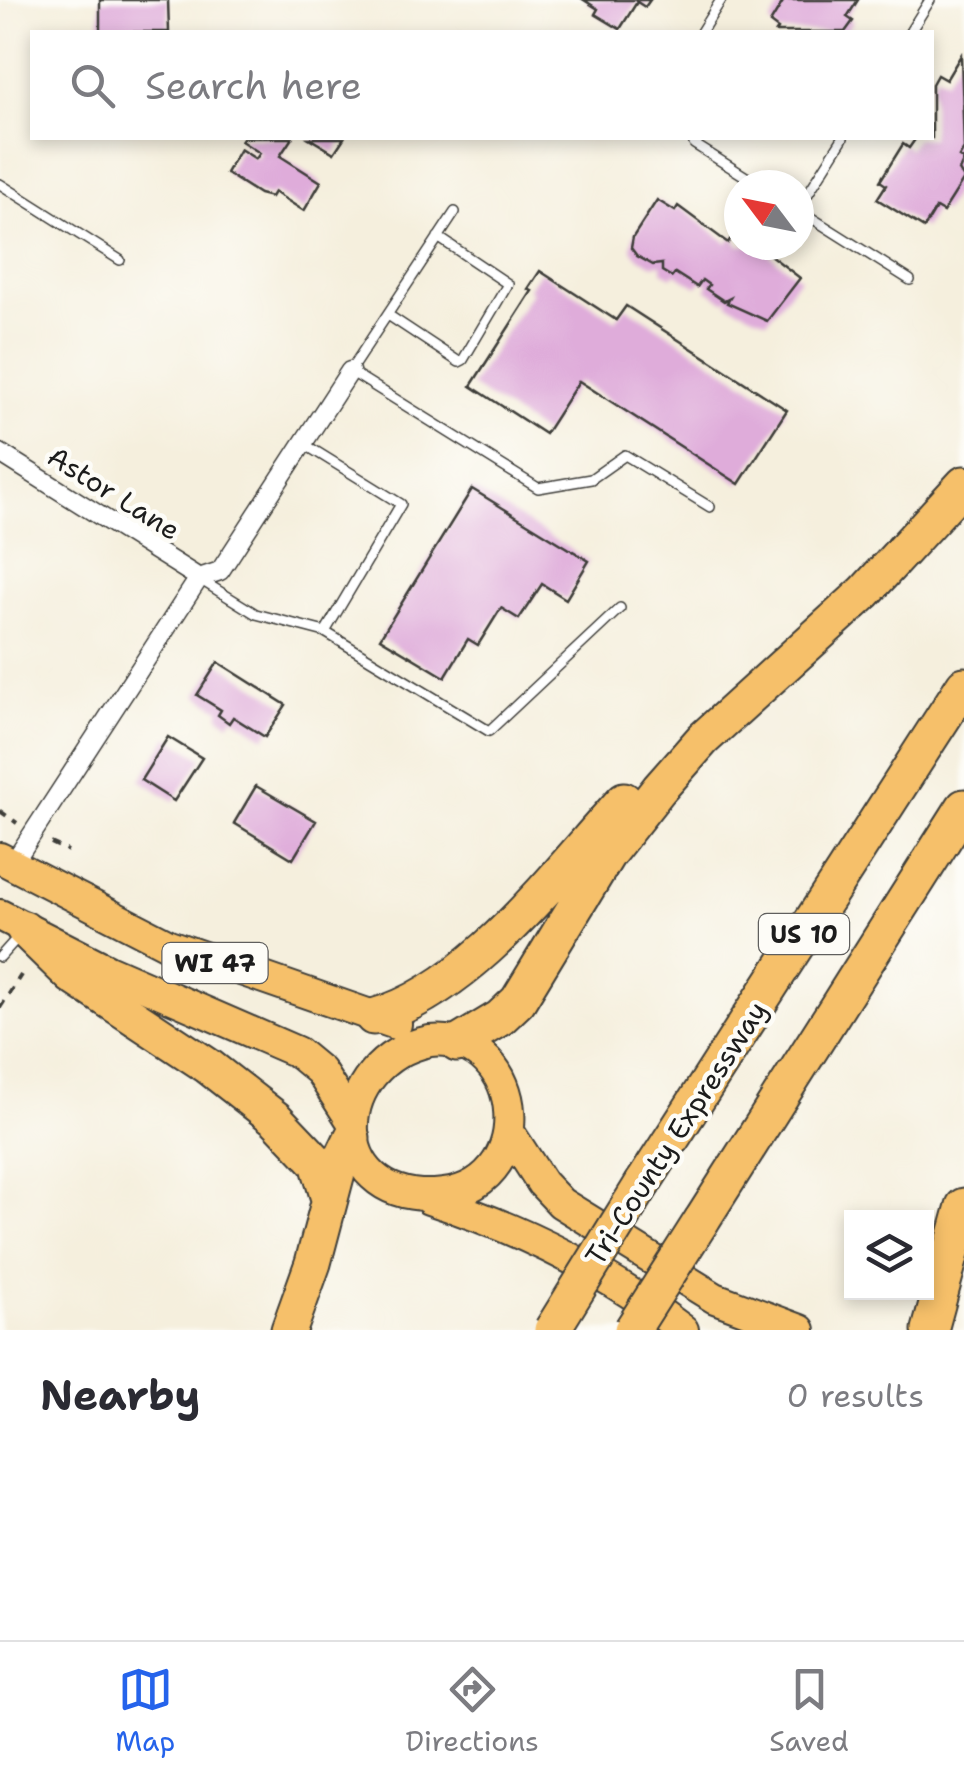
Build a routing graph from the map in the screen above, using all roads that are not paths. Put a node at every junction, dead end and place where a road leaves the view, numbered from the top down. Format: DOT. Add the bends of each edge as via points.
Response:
graph roads {
  1 [pos="722,0"];
  2 [pos="930,0"];
  3 [pos="702,30"];
  4 [pos="911,30"];
  5 [pos="842,140"];
  6 [pos="694,144"];
  7 [pos="735,170"];
  8 [pos="0,184"];
  9 [pos="814,185"];
  10 [pos="455,212"];
  11 [pos="814,219"];
  12 [pos="438,237"];
  13 [pos="120,260"];
  14 [pos="910,280"];
  15 [pos="388,315"];
  16 [pos="350,371"];
  17 [pos="304,444"];
  18 [pos="0,454"];
  19 [pos="964,484"];
  20 [pos="710,507"];
  21 [pos="199,578"];
  22 [pos="620,608"];
  23 [pos="325,632"];
  24 [pos="964,685"];
  25 [pos="703,740"];
  26 [pos="964,807"];
  27 [pos="6,862"];
  28 [pos="12,922"];
  29 [pos="0,957"];
  30 [pos="373,1016"];
  31 [pos="450,1042"];
  32 [pos="352,1130"];
  33 [pos="509,1132"];
  34 [pos="407,1192"];
  35 [pos="329,1200"];
  36 [pos="964,1206"];
  37 [pos="289,1330"];
  38 [pos="552,1330"];
  39 [pos="632,1330"];
  40 [pos="683,1330"];
  41 [pos="800,1330"];
  42 [pos="930,1330"];
  1 -- 3 [label="lane"];
  2 -- 4 [label="lane"];
  5 -- 9 [label="lane"];
  6 -- 7 [label="lane"];
  8 -- 13 [label="lane"];
  10 -- 12 [label="lane"];
  11 -- 14 [label="lane"];
  12 -- 15 [label="lane"];
  12 -- 15 [label="lane" via="508,284 459,362"];
  15 -- 16 [label="lane"];
  16 -- 17 [label="street"];
  16 -- 20 [label="lane" via="538,488 591,478 624,455"];
  17 -- 21 [label="street" via="220,571"];
  17 -- 23 [label="lane" via="401,504"];
  18 -- 21 [label="street, Astor Lane"];
  19 -- 25 [label="highway" via="865,592"];
  21 -- 23 [label="lane" via="256,614"];
  21 -- 27 [label="street"];
  22 -- 23 [label="lane" via="489,730"];
  24 -- 38 [label="highway, Tri-County Expressway / US 10, bridge"];
  25 -- 30 [label="highway" via="648,773 456,973 414,1004"];
  25 -- 31 [label="highway" via="629,824 518,1001 500,1018"];
  26 -- 39 [label="highway, bridge"];
  27 -- 30 [label="main road, WI 47" via="169,945"];
  28 -- 29 [label="lane"];
  28 -- 32 [label="main road" via="297,1052 320,1072"];
  28 -- 35 [label="highway" via="72,976 276,1120 318,1163"];
  30 -- 31 [label="main road, WI 47"];
  31 -- 32 [label="main road" via="416,1044 385,1060 358,1092"];
  31 -- 33 [label="main road" via="483,1060 503,1083 511,1107"];
  32 -- 34 [label="main road" via="368,1170"];
  32 -- 35 [label="highway"];
  33 -- 34 [label="main road" via="496,1162 475,1184 447,1194"];
  33 -- 41 [label="main road" via="561,1203 715,1298"];
  34 -- 40 [label="main road" via="528,1236 611,1280"];
  35 -- 37 [label="highway"];
  36 -- 42 [label="highway"];
}
